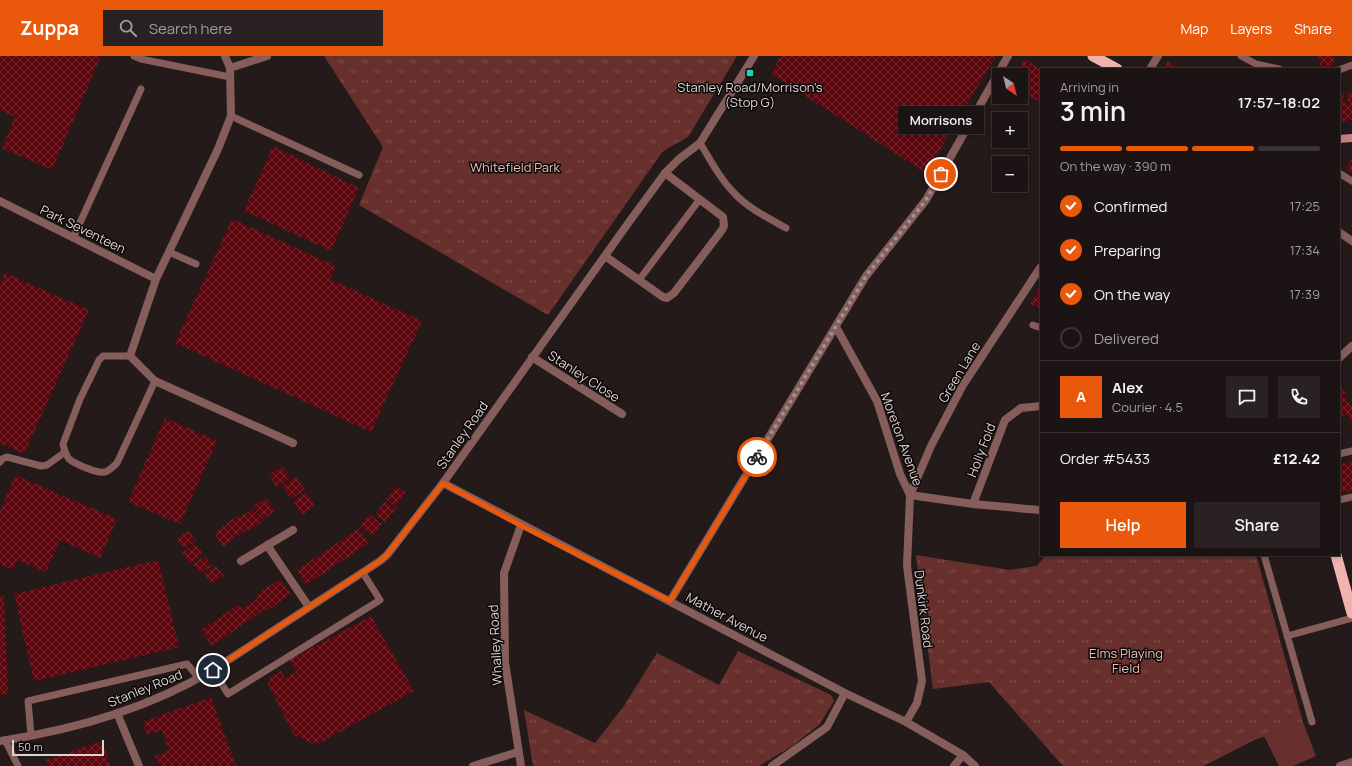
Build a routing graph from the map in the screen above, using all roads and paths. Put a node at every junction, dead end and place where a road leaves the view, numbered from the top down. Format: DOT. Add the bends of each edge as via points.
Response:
graph roads {
  1 [pos="134,56"];
  2 [pos="225,56"];
  3 [pos="267,56"];
  4 [pos="754,56"];
  5 [pos="1008,56"];
  6 [pos="1093,56"];
  7 [pos="1158,56"];
  8 [pos="1241,56"];
  9 [pos="1352,65"];
  10 [pos="230,68"];
  11 [pos="1115,68"];
  12 [pos="1151,68"];
  13 [pos="1274,68"];
  14 [pos="1340,70"];
  15 [pos="230,77"];
  16 [pos="141,89"];
  17 [pos="231,116"];
  18 [pos="1352,138"];
  19 [pos="1340,139"];
  20 [pos="700,143"];
  21 [pos="665,173"];
  22 [pos="1340,174"];
  23 [pos="359,175"];
  24 [pos="1352,181"];
  25 [pos="700,199"];
  26 [pos="0,201"];
  27 [pos="786,228"];
  28 [pos="1340,233"];
  29 [pos="73,238"];
  30 [pos="1352,241"];
  31 [pos="169,252"];
  32 [pos="605,256"];
  33 [pos="196,264"];
  34 [pos="1040,268"];
  35 [pos="156,279"];
  36 [pos="640,280"];
  37 [pos="1033,325"];
  38 [pos="836,327"];
  39 [pos="1040,328"];
  40 [pos="1352,346"];
  41 [pos="130,356"];
  42 [pos="532,357"];
  43 [pos="1340,357"];
  44 [pos="155,381"];
  45 [pos="1040,406"];
  46 [pos="622,414"];
  47 [pos="293,443"];
  48 [pos="1352,451"];
  49 [pos="65,452"];
  50 [pos="1340,454"];
  51 [pos="0,462"];
  52 [pos="443,483"];
  53 [pos="910,495"];
  54 [pos="1352,497"];
  55 [pos="1340,500"];
  56 [pos="973,504"];
  57 [pos="1039,510"];
  58 [pos="520,525"];
  59 [pos="293,530"];
  60 [pos="267,545"];
  61 [pos="1264,556"];
  62 [pos="1336,556"];
  63 [pos="241,561"];
  64 [pos="363,573"];
  65 [pos="670,601"];
  66 [pos="309,607"];
  67 [pos="1352,612"];
  68 [pos="1287,636"];
  69 [pos="213,670"];
  70 [pos="199,678"];
  71 [pos="845,693"];
  72 [pos="117,713"];
  73 [pos="906,722"];
  74 [pos="1312,722"];
  75 [pos="31,735"];
  76 [pos="2,741"];
  77 [pos="518,752"];
  78 [pos="963,755"];
  79 [pos="1352,762"];
  80 [pos="18,766"];
  81 [pos="139,766"];
  82 [pos="473,766"];
  83 [pos="521,766"];
  84 [pos="772,766"];
  85 [pos="954,766"];
  86 [pos="975,766"];
  87 [pos="1340,766"];
  1 -- 15 [label="lane"];
  2 -- 10 [label="street"];
  3 -- 10 [label="street"];
  4 -- 20 [label="street, Stanley Road"];
  5 -- 38 [label="street" via="926,200 866,276"];
  6 -- 11 [label="highway"];
  7 -- 12 [label="street"];
  8 -- 13 [label="lane" via="1256,64"];
  9 -- 14 [label="lane"];
  10 -- 15 [label="street"];
  15 -- 17 [label="street"];
  16 -- 29 [label="lane"];
  17 -- 23 [label="lane"];
  17 -- 31 [label="street"];
  18 -- 19 [label="main road"];
  20 -- 21 [label="street, Stanley Road"];
  20 -- 27 [label="lane" via="720,176 736,195"];
  21 -- 25 [label="street"];
  21 -- 32 [label="street, Stanley Road"];
  22 -- 24 [label="lane"];
  25 -- 36 [label="lane"];
  25 -- 36 [label="street" via="724,216 722,230 670,297 663,297"];
  26 -- 29 [label="street, Park Seventeen"];
  28 -- 30 [label="street"];
  29 -- 35 [label="street, Park Seventeen"];
  31 -- 33 [label="lane"];
  31 -- 35 [label="street"];
  32 -- 36 [label="street"];
  32 -- 42 [label="street, Stanley Road"];
  34 -- 53 [label="street, Green Lane" via="963,385 931,446"];
  35 -- 41 [label="street"];
  37 -- 39 [label="lane"];
  38 -- 53 [label="street, Moreton Avenue" via="877,401 900,474"];
  38 -- 65 [label="street"];
  40 -- 43 [label="street"];
  41 -- 44 [label="street"];
  41 -- 49 [label="lane" via="103,356 98,360 63,444"];
  42 -- 46 [label="street, Stanley Close"];
  42 -- 52 [label="street, Stanley Road"];
  44 -- 47 [label="street"];
  44 -- 49 [label="lane" via="117,463 110,469 97,472 70,459"];
  45 -- 56 [label="street, Holly Fold" via="1021,408 1005,420"];
  48 -- 50 [label="lane"];
  49 -- 51 [label="lane" via="47,465 41,466 7,457"];
  52 -- 58 [label="street, Mather Avenue"];
  52 -- 64 [label="street, Stanley Road" via="387,555"];
  53 -- 56 [label="street"];
  53 -- 73 [label="street, Dunkirk Road" via="907,566 922,681 917,703"];
  54 -- 55 [label="lane"];
  56 -- 57 [label="street"];
  58 -- 65 [label="street, Mather Avenue"];
  58 -- 77 [label="street, Whalley Road" via="504,573 505,662"];
  59 -- 60 [label="street"];
  60 -- 63 [label="street"];
  60 -- 66 [label="street"];
  61 -- 68 [label="lane"];
  62 -- 67 [label="highway"];
  64 -- 66 [label="street, Stanley Road"];
  64 -- 69 [label="lane" via="380,600 228,694"];
  65 -- 71 [label="street, Mather Avenue"];
  66 -- 69 [label="street, Stanley Road"];
  67 -- 68 [label="lane"];
  68 -- 74 [label="lane"];
  69 -- 70 [label="street, Stanley Road"];
  70 -- 72 [label="street, Stanley Road" via="161,697"];
  70 -- 75 [label="lane" via="187,664 28,701"];
  71 -- 73 [label="street, Mather Avenue"];
  71 -- 84 [label="street" via="827,727"];
  72 -- 75 [label="street, Stanley Road"];
  72 -- 81 [label="street"];
  73 -- 78 [label="street, Mather Avenue"];
  75 -- 76 [label="street, Stanley Road"];
  76 -- 80 [label="lane"];
  77 -- 82 [label="street"];
  77 -- 83 [label="street, Whalley Road"];
  78 -- 85 [label="street"];
  78 -- 86 [label="street, Mather Avenue"];
  79 -- 87 [label="street"];
}
